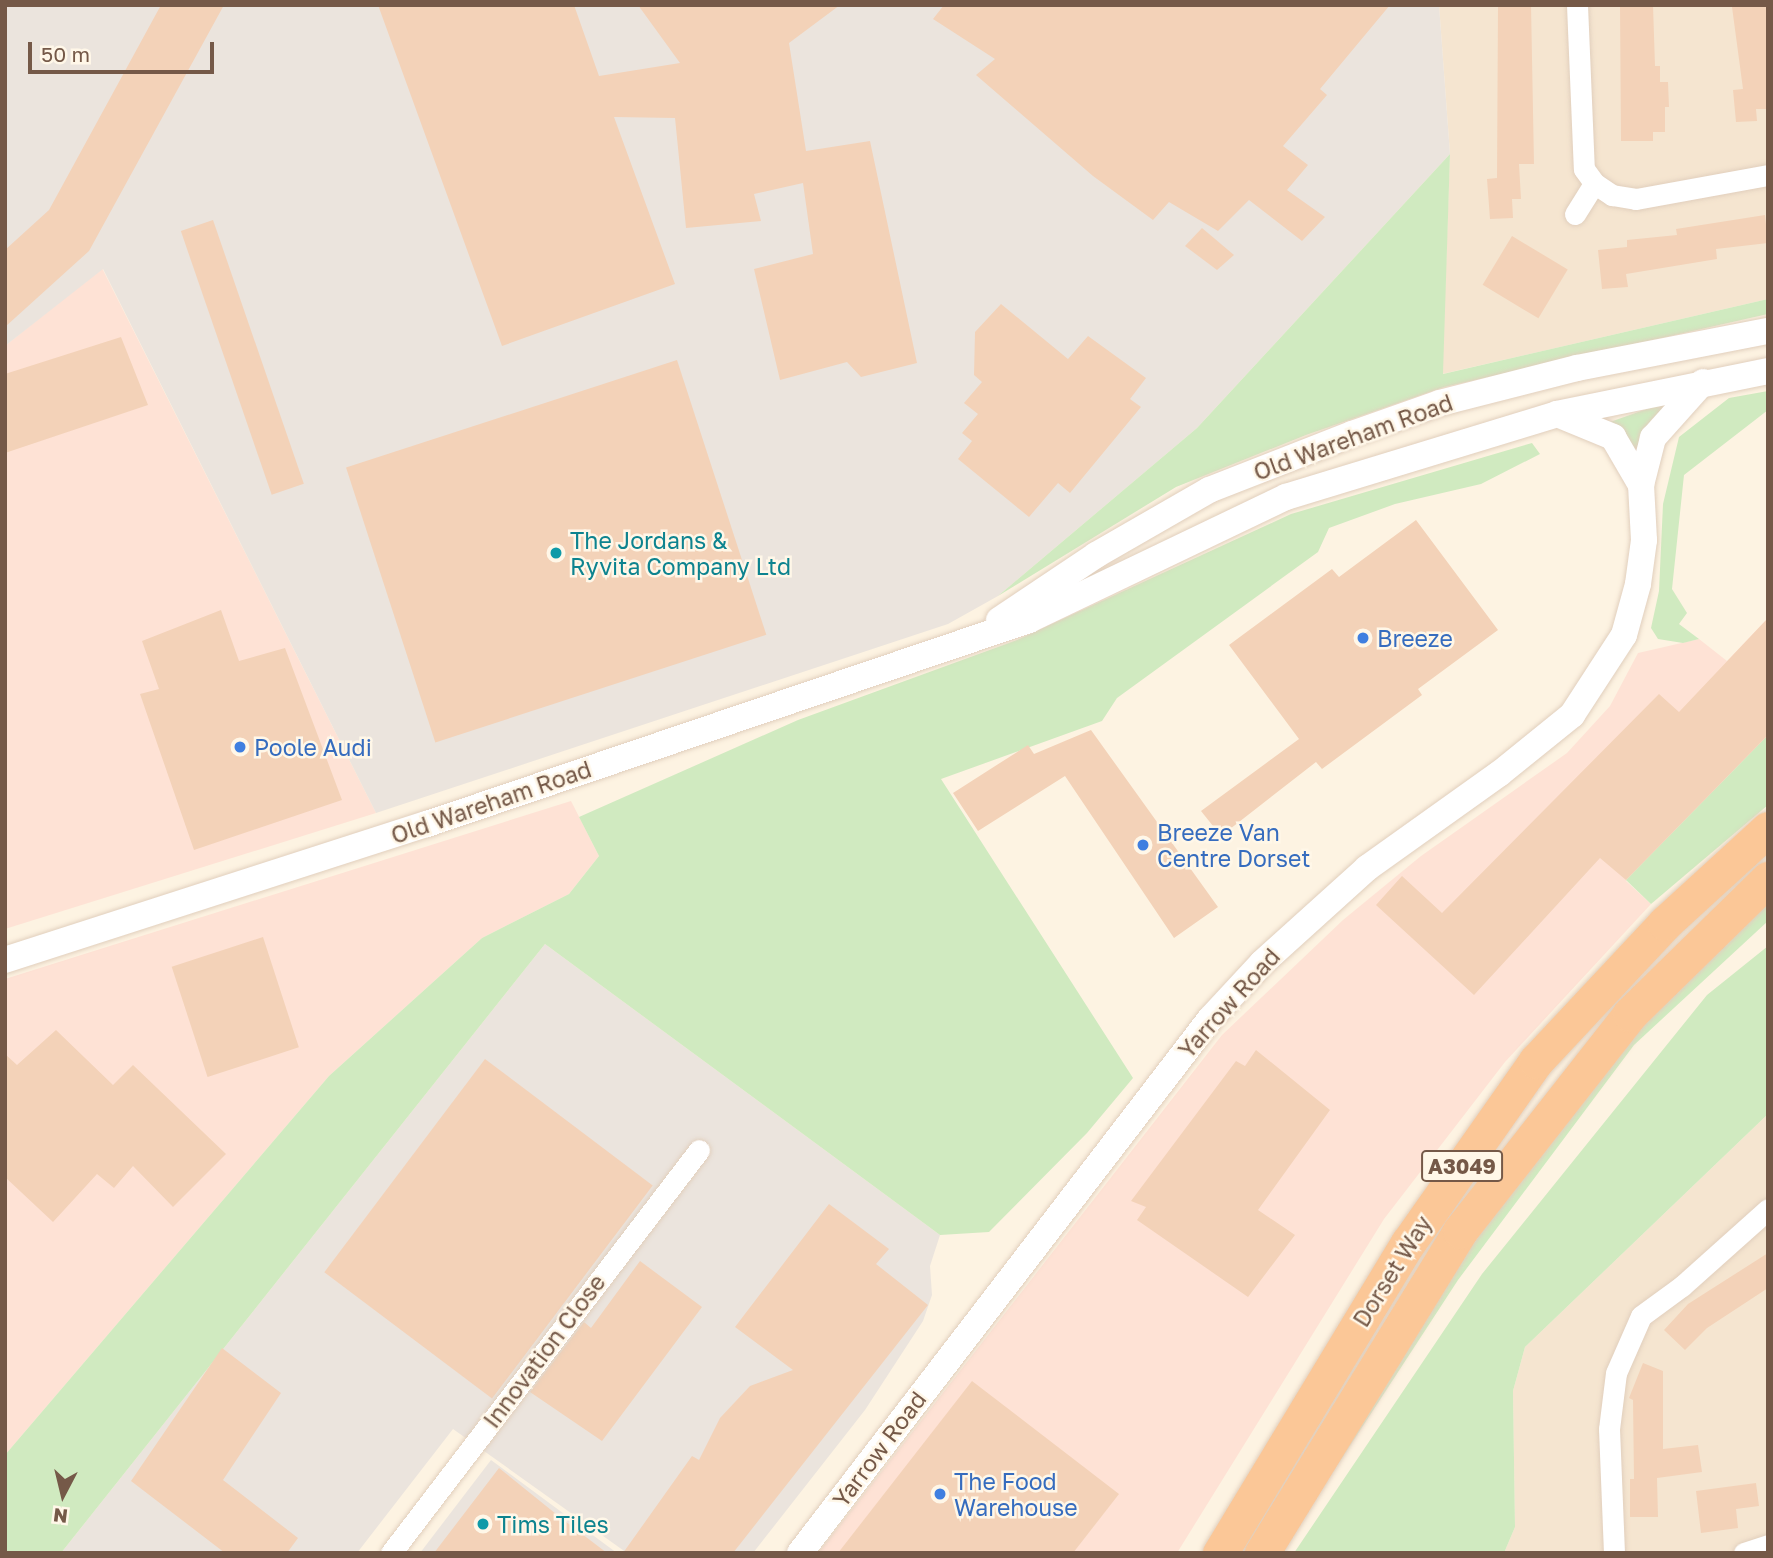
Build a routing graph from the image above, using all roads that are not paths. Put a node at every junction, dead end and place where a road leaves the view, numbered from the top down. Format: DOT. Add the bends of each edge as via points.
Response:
graph roads {
  1 [pos="1577,5"];
  2 [pos="1768,175"];
  3 [pos="1594,183"];
  4 [pos="1575,214"];
  5 [pos="1768,331"];
  6 [pos="1768,371"];
  7 [pos="1703,382"];
  8 [pos="1557,414"];
  9 [pos="1641,485"];
  10 [pos="975,637"];
  11 [pos="1768,829"];
  12 [pos="1768,879"];
  13 [pos="5,960"];
  14 [pos="699,1150"];
  15 [pos="1768,1209"];
  16 [pos="1431,1210"];
  17 [pos="1768,1545"];
  18 [pos="391,1553"];
  19 [pos="800,1553"];
  20 [pos="1198,1553"];
  21 [pos="1220,1553"];
  22 [pos="1262,1553"];
  23 [pos="1614,1553"];
  24 [pos="1620,1553"];
  25 [pos="1744,1553"];
  1 -- 3 [label="street" via="1584,169"];
  2 -- 3 [label="street" via="1636,199 1612,195"];
  3 -- 4 [label="street"];
  5 -- 10 [label="street, Old Wareham Road" via="1577,368 1440,403 1284,460 1209,490 1144,527"];
  6 -- 7 [label="street, Old Wareham Road"];
  7 -- 8 [label="street, Old Wareham Road"];
  7 -- 9 [label="street, Yarrow Road" via="1653,438"];
  8 -- 9 [label="street, Yarrow Road" via="1613,437"];
  8 -- 10 [label="street, Old Wareham Road" via="1286,497 1029,620"];
  9 -- 19 [label="street, Yarrow Road" via="1644,540 1624,635 1572,715 1499,774 1367,868 1262,963 1210,1019"];
  10 -- 13 [label="street, Old Wareham Road" via="427,824"];
  11 -- 16 [label="highway, Dorset Way / A3049" via="1665,923 1536,1061"];
  12 -- 22 [label="highway, Dorset Way / A3049" via="1630,1014 1460,1231"];
  14 -- 18 [label="street, Innovation Close"];
  15 -- 23 [label="street" via="1641,1316 1616,1373 1609,1429"];
  16 -- 20 [label="highway" via="1383,1258"];
  16 -- 21 [label="highway, Dorset Way / A3049"];
  17 -- 25 [label="street"];
  23 -- 24 [label="street"];
}
